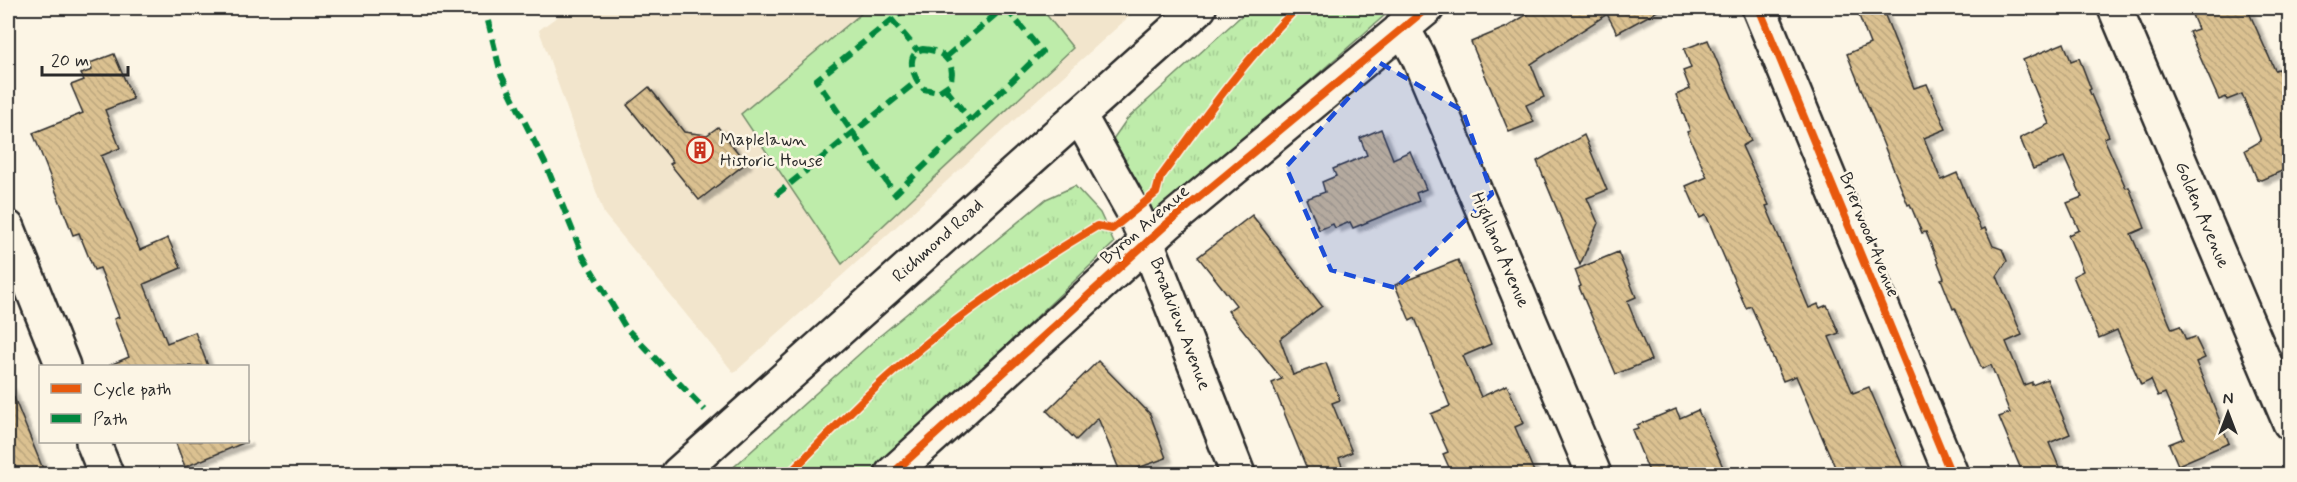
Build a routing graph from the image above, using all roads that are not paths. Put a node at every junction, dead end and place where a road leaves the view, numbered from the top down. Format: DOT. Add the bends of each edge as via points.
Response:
graph roads {
  1 [pos="1199,8"];
  2 [pos="1759,8"];
  3 [pos="2115,8"];
  4 [pos="1415,17"];
  5 [pos="1079,115"];
  6 [pos="8,228"];
  7 [pos="1147,242"];
  8 [pos="63,365"];
  9 [pos="2289,423"];
  10 [pos="94,443"];
  11 [pos="106,474"];
  12 [pos="678,474"];
  13 [pos="892,474"];
  14 [pos="1238,474"];
  15 [pos="1594,474"];
  16 [pos="1952,474"];
  1 -- 5 [label="street, Richmond Road"];
  2 -- 16 [label="street, Brierwood Avenue"];
  3 -- 9 [label="street, Golden Avenue"];
  4 -- 7 [label="street, Byron Avenue"];
  4 -- 15 [label="street, Highland Avenue" via="1418,56"];
  5 -- 7 [label="street, Broadview Avenue"];
  5 -- 12 [label="street, Richmond Road"];
  6 -- 8 [label="street"];
  7 -- 13 [label="street, Byron Avenue"];
  7 -- 14 [label="street, Broadview Avenue"];
  10 -- 11 [label="street"];
}
